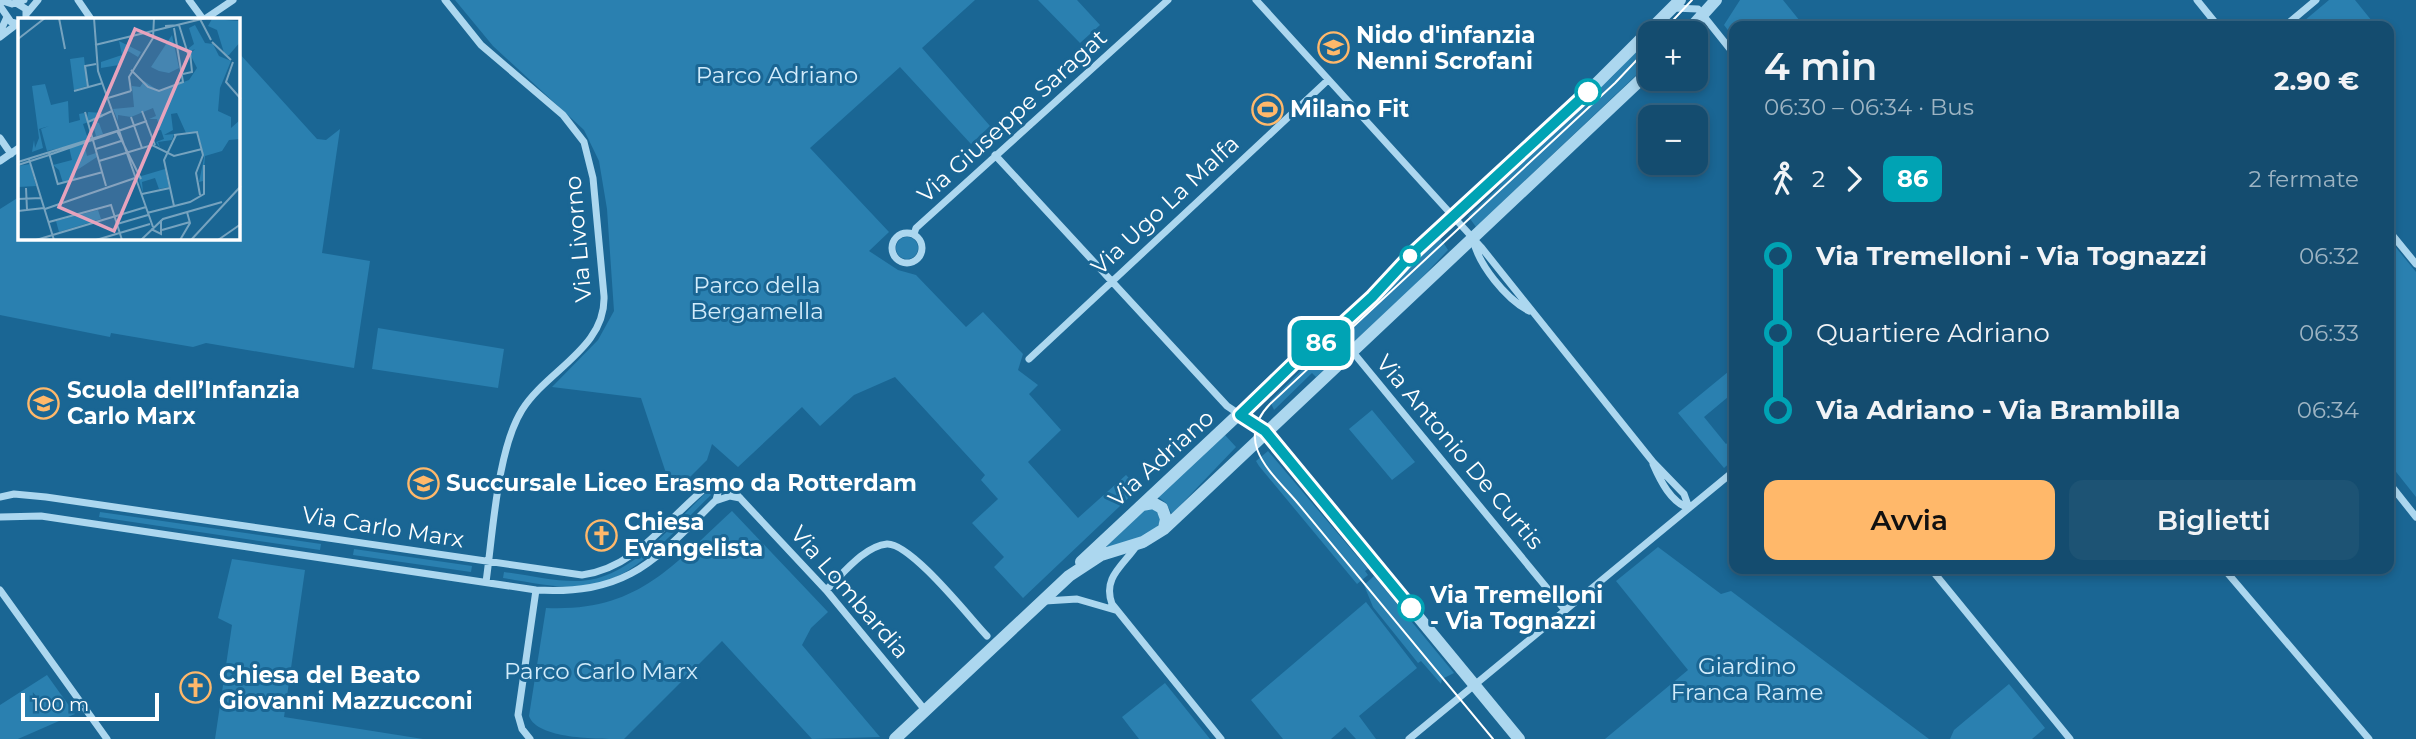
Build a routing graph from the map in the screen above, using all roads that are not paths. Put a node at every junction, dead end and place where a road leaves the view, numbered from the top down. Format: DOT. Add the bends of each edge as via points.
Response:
graph roads {
  1 [pos="0,0"];
  2 [pos="24,0"];
  3 [pos="37,0"];
  4 [pos="78,0"];
  5 [pos="189,0"];
  6 [pos="233,0"];
  7 [pos="445,0"];
  8 [pos="1168,0"];
  9 [pos="1256,0"];
  10 [pos="1705,0"];
  11 [pos="1716,0"];
  12 [pos="2197,0"];
  13 [pos="2316,0"];
  14 [pos="14,4"];
  15 [pos="1675,4"];
  16 [pos="0,6"];
  17 [pos="1704,15"];
  18 [pos="7,16"];
  19 [pos="27,17"];
  20 [pos="90,18"];
  21 [pos="203,18"];
  22 [pos="206,18"];
  23 [pos="1698,21"];
  24 [pos="2214,21"];
  25 [pos="2291,21"];
  26 [pos="18,23"];
  27 [pos="18,25"];
  28 [pos="0,34"];
  29 [pos="1729,48"];
  30 [pos="1328,80"];
  31 [pos="1638,82"];
  32 [pos="0,138"];
  33 [pos="18,149"];
  34 [pos="10,154"];
  35 [pos="995,155"];
  36 [pos="0,161"];
  37 [pos="1452,217"];
  38 [pos="914,234"];
  39 [pos="2394,237"];
  40 [pos="1472,239"];
  41 [pos="2416,264"];
  42 [pos="1112,280"];
  43 [pos="1352,351"];
  44 [pos="1029,359"];
  45 [pos="1240,415"];
  46 [pos="1265,431"];
  47 [pos="1729,475"];
  48 [pos="716,482"];
  49 [pos="733,488"];
  50 [pos="2394,489"];
  51 [pos="719,494"];
  52 [pos="0,495"];
  53 [pos="744,500"];
  54 [pos="713,502"];
  55 [pos="1138,508"];
  56 [pos="1689,508"];
  57 [pos="2416,517"];
  58 [pos="0,519"];
  59 [pos="1164,529"];
  60 [pos="1137,544"];
  61 [pos="489,563"];
  62 [pos="1935,574"];
  63 [pos="2228,574"];
  64 [pos="1069,576"];
  65 [pos="486,582"];
  66 [pos="0,590"];
  67 [pos="536,590"];
  68 [pos="826,590"];
  69 [pos="1040,602"];
  70 [pos="1116,610"];
  71 [pos="1565,610"];
  72 [pos="987,636"];
  73 [pos="1474,685"];
  74 [pos="925,710"];
  75 [pos="107,739"];
  76 [pos="530,739"];
  77 [pos="895,739"];
  78 [pos="1220,739"];
  79 [pos="1409,739"];
  80 [pos="1519,739"];
  81 [pos="2070,739"];
  82 [pos="2369,739"];
  1 -- 14 [label="street"];
  2 -- 14 [label="street"];
  3 -- 19 [label="street"];
  4 -- 20 [label="street"];
  5 -- 21 [label="street"];
  6 -- 22 [label="street"];
  7 -- 61 [label="street, Via Livorno" via="481,45 563,115 584,142 593,178 604,296 595,333 530,399 515,423 507,446"];
  8 -- 35 [label="street, Via Giuseppe Saragat"];
  9 -- 30 [label="street"];
  10 -- 17 [label="street"];
  11 -- 17 [label="street"];
  12 -- 24 [label="street"];
  13 -- 25 [label="street"];
  14 -- 18 [label="street"];
  14 -- 19 [label="street" via="25,6"];
  15 -- 17 [label="street" via="1693,7"];
  15 -- 37 [label="street, Via Adriano" via="1588,92"];
  16 -- 18 [label="street"];
  17 -- 23 [label="street"];
  17 -- 29 [label="street"];
  18 -- 26 [label="street"];
  18 -- 28 [label="street"];
  27 -- 28 [label="street"];
  30 -- 37 [label="street"];
  30 -- 42 [label="street, Via Ugo La Malfa"];
  31 -- 40 [label="street, Via Adriano"];
  32 -- 34 [label="street"];
  33 -- 34 [label="street"];
  34 -- 36 [label="street"];
  35 -- 38 [label="street, Via Giuseppe Saragat"];
  35 -- 42 [label="street"];
  37 -- 40 [label="street"];
  37 -- 45 [label="street, Via Adriano" via="1372,297"];
  38 -- 38 [label="street, Via Giuseppe Saragat" via="901,234 892,243 893,255 902,263 921,255 921,242"];
  39 -- 41 [label="street"];
  40 -- 43 [label="street, Via Adriano"];
  40 -- 56 [label="street" via="1476,254 1510,296 1531,312 1684,494"];
  42 -- 44 [label="street, Via Ugo La Malfa"];
  42 -- 45 [label="street"];
  43 -- 46 [label="street, Via Adriano"];
  43 -- 71 [label="street, Via Antonio De Curtis"];
  45 -- 46 [label="street"];
  45 -- 55 [label="street, Via Adriano"];
  46 -- 59 [label="street, Via Adriano"];
  46 -- 73 [label="street"];
  47 -- 56 [label="street"];
  48 -- 49 [label="street"];
  48 -- 51 [label="street"];
  48 -- 61 [label="street, Via Carlo Marx" via="634,554 611,568 577,575"];
  49 -- 51 [label="street"];
  49 -- 53 [label="street"];
  50 -- 57 [label="street"];
  51 -- 54 [label="street, Via Carlo Marx"];
  52 -- 61 [label="street, Via Carlo Marx"];
  53 -- 54 [label="street" via="730,496"];
  53 -- 68 [label="street, Via Lombardia"];
  54 -- 67 [label="street, Via Carlo Marx" via="651,560 618,581 579,591"];
  55 -- 59 [label="street" via="1150,503 1160,506 1166,516"];
  55 -- 64 [label="street, Via Adriano"];
  56 -- 71 [label="street"];
  58 -- 65 [label="street, Via Carlo Marx" via="41,516"];
  59 -- 60 [label="street, Via Adriano"];
  60 -- 64 [label="street, Via Adriano" via="1101,555"];
  60 -- 70 [label="street" via="1111,578 1110,597"];
  61 -- 65 [label="street, Via Livorno"];
  62 -- 81 [label="street"];
  63 -- 82 [label="street"];
  64 -- 69 [label="street, Via Adriano"];
  65 -- 67 [label="street, Via Carlo Marx"];
  66 -- 75 [label="street"];
  67 -- 76 [label="street" via="518,715"];
  68 -- 72 [label="street" via="871,550 894,545 918,562"];
  68 -- 74 [label="street, Via Lombardia"];
  69 -- 70 [label="street" via="1072,598"];
  69 -- 74 [label="street, Via Adriano"];
  70 -- 78 [label="street"];
  71 -- 73 [label="street"];
  73 -- 79 [label="street"];
  73 -- 80 [label="street"];
  74 -- 77 [label="street, Via Adriano"];
}
